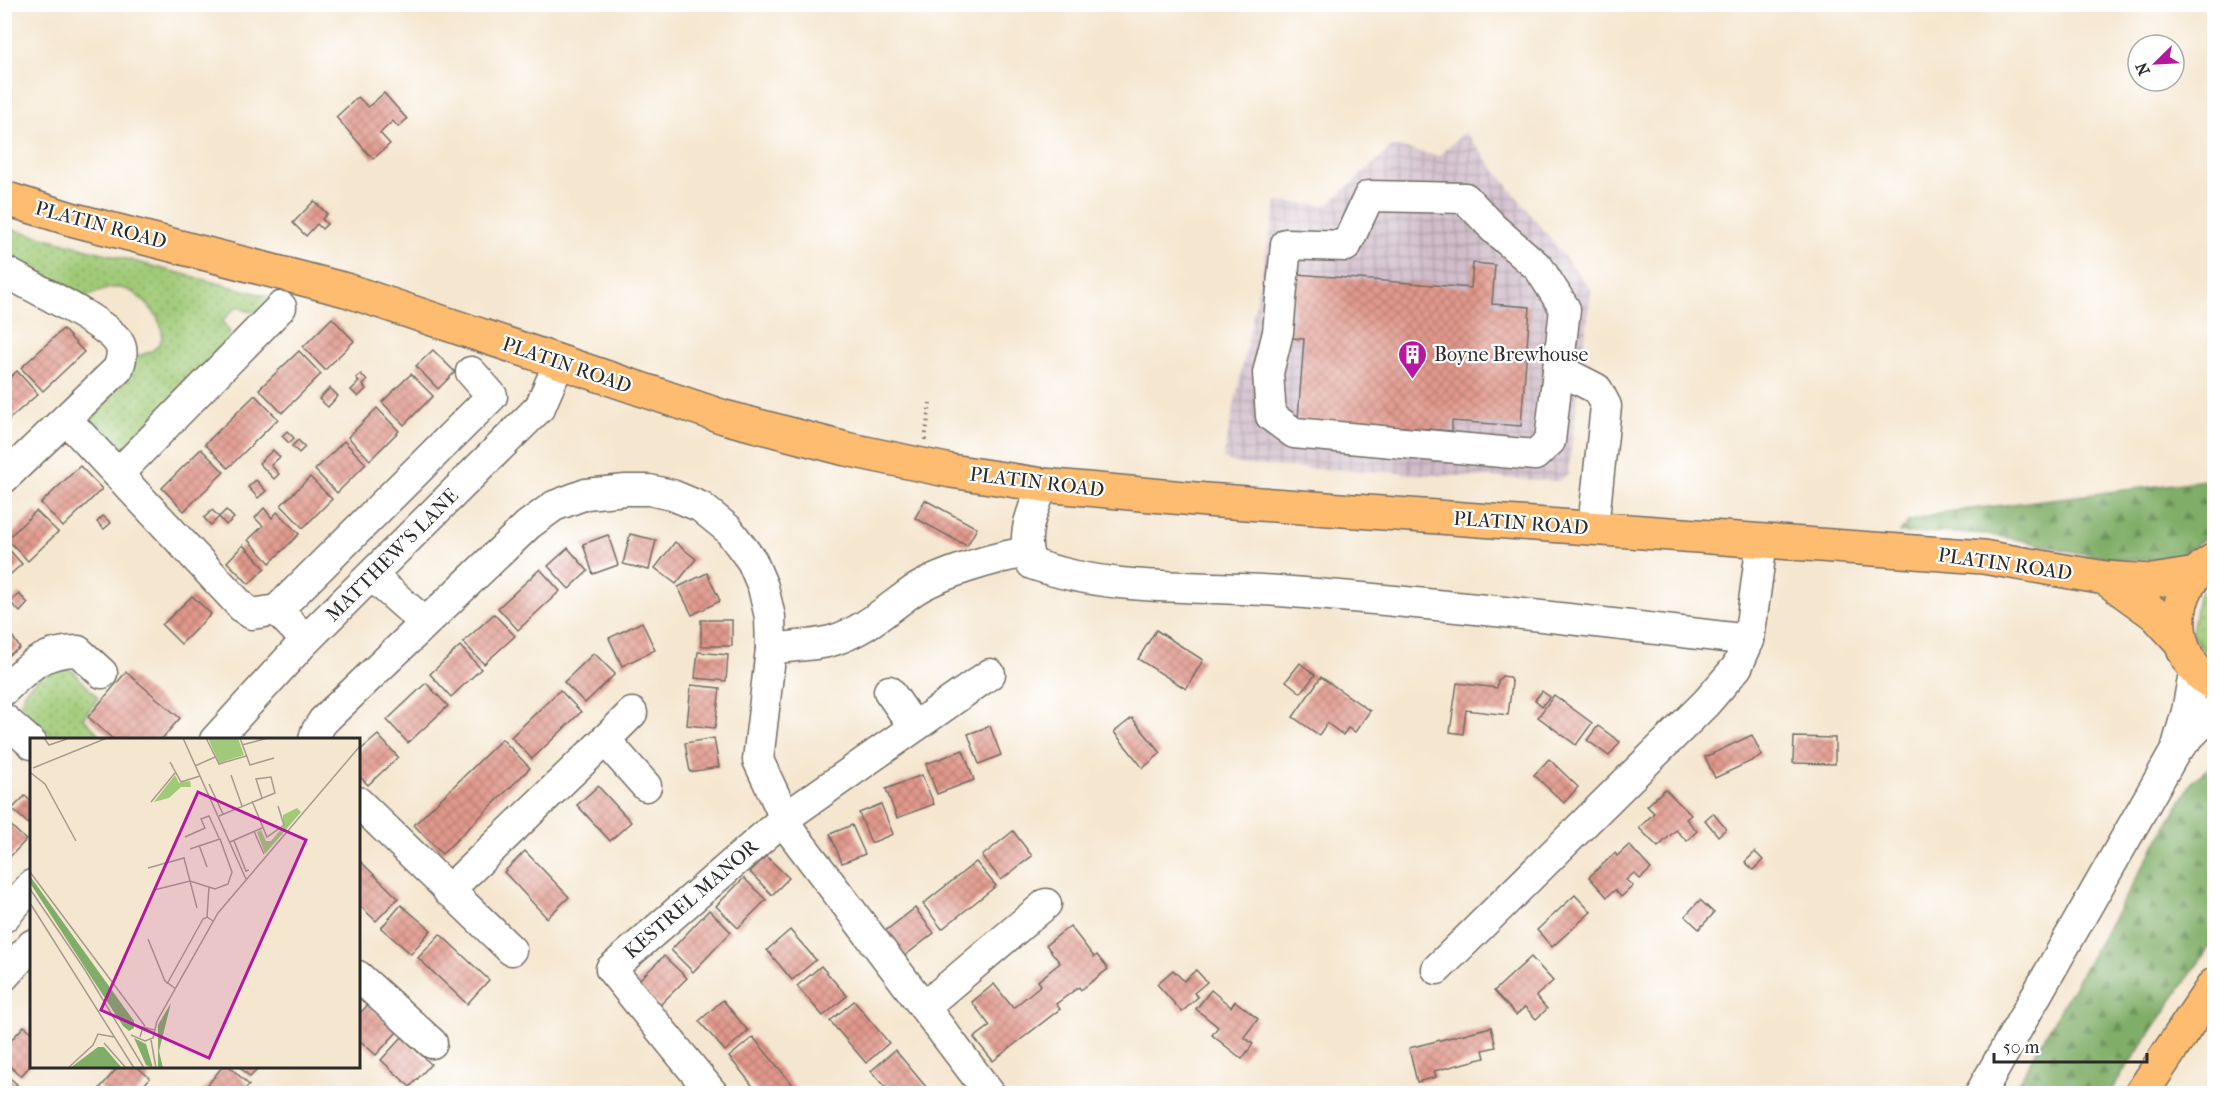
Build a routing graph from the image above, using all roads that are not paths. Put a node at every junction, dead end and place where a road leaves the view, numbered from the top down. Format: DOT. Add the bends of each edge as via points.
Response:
graph roads {
  1 [pos="4,198"];
  2 [pos="4,271"];
  3 [pos="281,307"];
  4 [pos="559,363"];
  5 [pos="1558,369"];
  6 [pos="471,372"];
  7 [pos="66,419"];
  8 [pos="118,474"];
  9 [pos="4,478"];
  10 [pos="1043,485"];
  11 [pos="1593,528"];
  12 [pos="1762,541"];
  13 [pos="1026,553"];
  14 [pos="2205,567"];
  15 [pos="372,576"];
  16 [pos="2105,578"];
  17 [pos="278,610"];
  18 [pos="424,622"];
  19 [pos="306,640"];
  20 [pos="1749,640"];
  21 [pos="771,649"];
  22 [pos="2196,665"];
  23 [pos="102,673"];
  24 [pos="990,674"];
  25 [pos="4,690"];
  26 [pos="889,691"];
  27 [pos="2214,711"];
  28 [pos="632,713"];
  29 [pos="4,719"];
  30 [pos="914,727"];
  31 [pos="217,738"];
  32 [pos="314,738"];
  33 [pos="605,740"];
  34 [pos="30,742"];
  35 [pos="2176,750"];
  36 [pos="646,786"];
  37 [pos="360,804"];
  38 [pos="785,818"];
  39 [pos="30,887"];
  40 [pos="448,891"];
  41 [pos="1046,904"];
  42 [pos="4,917"];
  43 [pos="30,947"];
  44 [pos="511,950"];
  45 [pos="1437,969"];
  46 [pos="4,976"];
  47 [pos="360,978"];
  48 [pos="2214,985"];
  49 [pos="924,1007"];
  50 [pos="432,1043"];
  51 [pos="713,1094"];
  52 [pos="990,1094"];
  53 [pos="1980,1094"];
  54 [pos="2141,1094"];
  1 -- 4 [label="main road, PLATIN ROAD" via="346,290"];
  2 -- 7 [label="street" via="106,330 121,345 118,369"];
  3 -- 8 [label="street" via="242,327"];
  4 -- 10 [label="main road, PLATIN ROAD" via="724,417 846,449"];
  4 -- 15 [label="street, MATTHEW'S LANE" via="540,407"];
  5 -- 5 [label="street" via="1550,441 1535,454 1294,433 1271,416 1269,373 1278,332 1286,244 1346,246 1369,196 1465,198 1539,268 1565,309"];
  5 -- 11 [label="street" via="1597,389 1606,406"];
  6 -- 17 [label="street" via="492,396"];
  7 -- 8 [label="street"];
  7 -- 9 [label="street"];
  8 -- 17 [label="street" via="243,608 252,614"];
  10 -- 11 [label="main road, PLATIN ROAD"];
  10 -- 13 [label="street" via="1028,528"];
  11 -- 12 [label="main road, PLATIN ROAD"];
  12 -- 16 [label="main road, PLATIN ROAD" via="1983,557"];
  12 -- 20 [label="street"];
  13 -- 20 [label="street" via="1032,564 1065,576 1156,586 1278,591"];
  13 -- 21 [label="street" via="941,578 915,590 873,622 831,641"];
  14 -- 16 [label="main road, PLATIN ROAD" via="2152,581"];
  14 -- 22 [label="main road" via="2183,595 2178,618"];
  15 -- 18 [label="street"];
  15 -- 19 [label="street, MATTHEW'S LANE"];
  16 -- 22 [label="main road, PLATIN ROAD" via="2155,614"];
  17 -- 19 [label="street"];
  18 -- 21 [label="street" via="528,525 554,506 586,494 649,490 701,507 728,529 752,561 763,587 770,617"];
  18 -- 32 [label="street" via="323,721"];
  19 -- 31 [label="street, MATTHEW'S LANE"];
  20 -- 45 [label="street" via="1737,667 1706,703"];
  21 -- 38 [label="street" via="758,760"];
  22 -- 35 [label="street"];
  23 -- 25 [label="street" via="78,651 60,651 36,662"];
  24 -- 30 [label="street, KESTREL MANOR"];
  26 -- 30 [label="street"];
  27 -- 35 [label="street"];
  28 -- 33 [label="street"];
  29 -- 34 [label="street"];
  30 -- 38 [label="street, KESTREL MANOR"];
  33 -- 36 [label="street"];
  33 -- 40 [label="street"];
  35 -- 53 [label="street"];
  37 -- 40 [label="street"];
  38 -- 49 [label="street" via="792,834"];
  38 -- 51 [label="street, KESTREL MANOR" via="611,969"];
  39 -- 42 [label="street"];
  40 -- 44 [label="street"];
  41 -- 49 [label="street"];
  43 -- 46 [label="street"];
  47 -- 50 [label="street"];
  48 -- 54 [label="main road"];
  49 -- 52 [label="street"];
}
